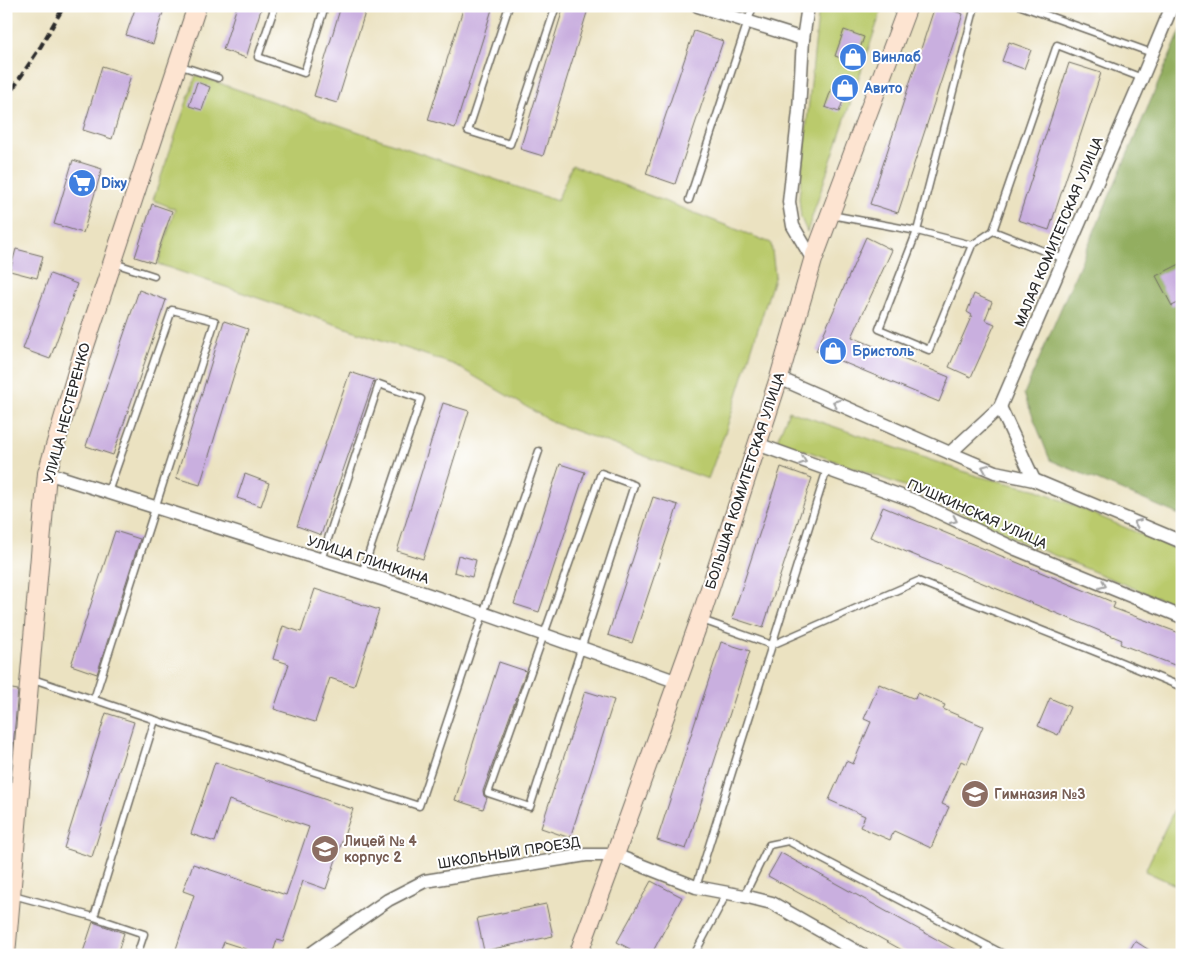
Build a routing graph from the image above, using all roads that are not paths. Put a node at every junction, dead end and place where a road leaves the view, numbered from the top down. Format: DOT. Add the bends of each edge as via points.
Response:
graph roads {
  1 [pos="197,6"];
  2 [pos="275,6"];
  3 [pos="325,6"];
  4 [pos="509,6"];
  5 [pos="556,6"];
  6 [pos="698,6"];
  7 [pos="753,6"];
  8 [pos="808,6"];
  9 [pos="908,6"];
  10 [pos="975,6"];
  11 [pos="1022,6"];
  12 [pos="1172,6"];
  13 [pos="748,22"];
  14 [pos="803,39"];
  15 [pos="1152,53"];
  16 [pos="177,65"];
  17 [pos="218,78"];
  18 [pos="1142,78"];
  19 [pos="689,200"];
  20 [pos="830,214"];
  21 [pos="917,231"];
  22 [pos="992,231"];
  23 [pos="972,244"];
  24 [pos="1064,259"];
  25 [pos="813,260"];
  26 [pos="112,263"];
  27 [pos="154,276"];
  28 [pos="779,378"];
  29 [pos="1000,407"];
  30 [pos="757,444"];
  31 [pos="539,451"];
  32 [pos="950,454"];
  33 [pos="827,469"];
  34 [pos="47,473"];
  35 [pos="1034,480"];
  36 [pos="108,492"];
  37 [pos="155,507"];
  38 [pos="1182,542"];
  39 [pos="321,560"];
  40 [pos="362,573"];
  41 [pos="483,614"];
  42 [pos="1182,618"];
  43 [pos="700,619"];
  44 [pos="544,635"];
  45 [pos="772,645"];
  46 [pos="581,648"];
  47 [pos="30,678"];
  48 [pos="678,682"];
  49 [pos="1182,687"];
  50 [pos="94,699"];
  51 [pos="155,720"];
  52 [pos="615,855"];
  53 [pos="696,887"];
  54 [pos="727,893"];
  55 [pos="12,895"];
  56 [pos="744,896"];
  57 [pos="94,916"];
  58 [pos="988,946"];
  59 [pos="6,955"];
  60 [pos="137,955"];
  61 [pos="309,955"];
  62 [pos="578,955"];
  63 [pos="694,955"];
  64 [pos="863,955"];
  65 [pos="984,955"];
  66 [pos="1005,955"];
  1 -- 16 [label="street, УЛИЦА НЕСТЕРЕНКО"];
  2 -- 3 [label="lane" via="258,57 304,73"];
  4 -- 5 [label="lane" via="468,131 510,144"];
  6 -- 13 [label="street"];
  7 -- 13 [label="lane"];
  8 -- 14 [label="street"];
  9 -- 20 [label="street, БОЛЬШАЯ КОМИТЕТСКАЯ УЛИЦА"];
  10 -- 21 [label="lane"];
  11 -- 15 [label="lane"];
  12 -- 15 [label="street, МАЛАЯ КОМИТЕТСКАЯ УЛИЦА"];
  13 -- 14 [label="street"];
  13 -- 19 [label="lane"];
  14 -- 25 [label="street" via="789,202 794,226"];
  15 -- 18 [label="street, МАЛАЯ КОМИТЕТСКАЯ УЛИЦА"];
  16 -- 17 [label="lane"];
  16 -- 26 [label="street, УЛИЦА НЕСТЕРЕНКО"];
  18 -- 22 [label="lane" via="1057,45"];
  18 -- 24 [label="street, МАЛАЯ КОМИТЕТСКАЯ УЛИЦА"];
  20 -- 21 [label="lane"];
  20 -- 25 [label="street, БОЛЬШАЯ КОМИТЕТСКАЯ УЛИЦА"];
  21 -- 23 [label="lane"];
  21 -- 23 [label="lane" via="879,329 929,350"];
  22 -- 23 [label="lane"];
  22 -- 24 [label="lane"];
  24 -- 29 [label="street, МАЛАЯ КОМИТЕТСКАЯ УЛИЦА"];
  25 -- 28 [label="street, БОЛЬШАЯ КОМИТЕТСКАЯ УЛИЦА"];
  26 -- 27 [label="lane"];
  26 -- 34 [label="street, УЛИЦА НЕСТЕРЕНКО"];
  28 -- 30 [label="street, БОЛЬШАЯ КОМИТЕТСКАЯ УЛИЦА"];
  32 -- 28 [label="street, one-way"];
  29 -- 32 [label="street, МАЛАЯ КОМИТЕТСКАЯ УЛИЦА"];
  29 -- 35 [label="street"];
  30 -- 33 [label="street, ПУШКИНСКАЯ УЛИЦА, one-way"];
  30 -- 43 [label="street, БОЛЬШАЯ КОМИТЕТСКАЯ УЛИЦА"];
  31 -- 41 [label="lane"];
  35 -- 32 [label="street, one-way" via="995,472"];
  33 -- 42 [label="street, ПУШКИНСКАЯ УЛИЦА, one-way" via="915,501 1025,552"];
  33 -- 45 [label="lane"];
  34 -- 36 [label="street, УЛИЦА ГЛИНКИНА"];
  34 -- 47 [label="street, УЛИЦА НЕСТЕРЕНКО"];
  38 -- 35 [label="street, one-way"];
  36 -- 37 [label="street, УЛИЦА ГЛИНКИНА"];
  36 -- 37 [label="lane" via="172,310 215,321"];
  37 -- 39 [label="street, УЛИЦА ГЛИНКИНА"];
  37 -- 50 [label="lane"];
  39 -- 40 [label="street, УЛИЦА ГЛИНКИНА"];
  39 -- 40 [label="lane" via="379,384 421,399"];
  40 -- 41 [label="street, УЛИЦА ГЛИНКИНА"];
  41 -- 44 [label="street, УЛИЦА ГЛИНКИНА"];
  41 -- 51 [label="lane" via="420,806"];
  43 -- 45 [label="lane"];
  43 -- 48 [label="street, БОЛЬШАЯ КОМИТЕТСКАЯ УЛИЦА"];
  44 -- 46 [label="street, УЛИЦА ГЛИНКИНА"];
  44 -- 46 [label="lane" via="600,473 634,485"];
  44 -- 46 [label="lane" via="488,793 530,807"];
  45 -- 49 [label="lane" via="918,581"];
  45 -- 53 [label="lane"];
  46 -- 48 [label="street, УЛИЦА ГЛИНКИНА"];
  47 -- 50 [label="lane"];
  47 -- 55 [label="street, УЛИЦА НЕСТЕРЕНКО"];
  48 -- 52 [label="street, БОЛЬШАЯ КОМИТЕТСКАЯ УЛИЦА"];
  50 -- 51 [label="lane"];
  51 -- 57 [label="lane"];
  52 -- 53 [label="street"];
  52 -- 61 [label="street, ШКОЛЬНЫЙ ПРОЕЗД" via="586,855 425,881 388,900"];
  52 -- 62 [label="street, БОЛЬШАЯ КОМИТЕТСКАЯ УЛИЦА"];
  53 -- 54 [label="street"];
  54 -- 56 [label="street"];
  54 -- 63 [label="lane"];
  55 -- 57 [label="lane"];
  55 -- 59 [label="street, УЛИЦА НЕСТЕРЕНКО"];
  56 -- 58 [label="lane" via="769,845 788,841"];
  56 -- 64 [label="street" via="772,903"];
  57 -- 60 [label="lane" via="144,934"];
  58 -- 65 [label="lane"];
  58 -- 66 [label="lane"];
}
